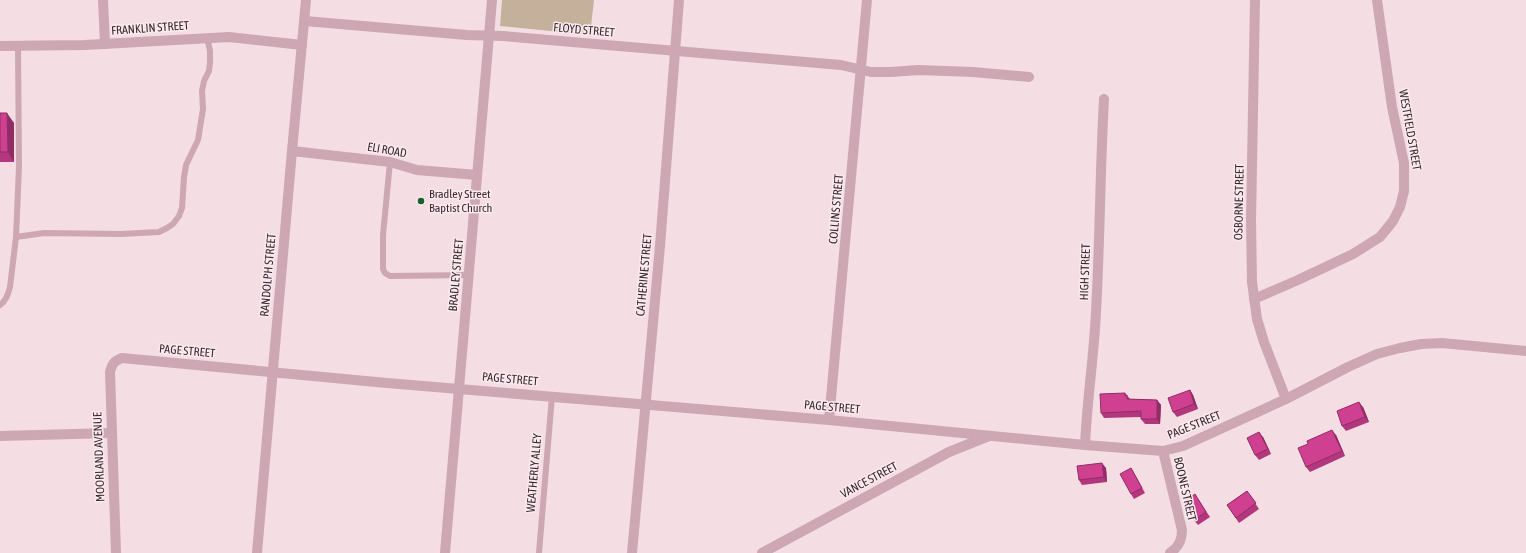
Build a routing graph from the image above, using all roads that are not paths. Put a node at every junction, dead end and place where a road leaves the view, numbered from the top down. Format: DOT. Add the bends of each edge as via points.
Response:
graph roads {
  1 [pos="103,0"];
  2 [pos="306,0"];
  3 [pos="492,0"];
  4 [pos="679,0"];
  5 [pos="867,0"];
  6 [pos="1255,0"];
  7 [pos="1377,0"];
  8 [pos="304,21"];
  9 [pos="488,36"];
  10 [pos="207,37"];
  11 [pos="104,44"];
  12 [pos="302,45"];
  13 [pos="0,46"];
  14 [pos="18,46"];
  15 [pos="674,50"];
  16 [pos="860,69"];
  17 [pos="1029,78"];
  18 [pos="1104,99"];
  19 [pos="292,151"];
  20 [pos="390,162"];
  21 [pos="477,175"];
  22 [pos="16,237"];
  23 [pos="469,275"];
  24 [pos="1254,299"];
  25 [pos="0,305"];
  26 [pos="1526,351"];
  27 [pos="116,361"];
  28 [pos="273,372"];
  29 [pos="459,388"];
  30 [pos="552,396"];
  31 [pos="1286,398"];
  32 [pos="646,404"];
  33 [pos="829,420"];
  34 [pos="111,433"];
  35 [pos="992,435"];
  36 [pos="0,436"];
  37 [pos="1085,445"];
  38 [pos="1163,450"];
  39 [pos="116,553"];
  40 [pos="257,553"];
  41 [pos="445,553"];
  42 [pos="538,553"];
  43 [pos="632,553"];
  44 [pos="762,553"];
  45 [pos="1170,553"];
  1 -- 11 [label="street"];
  2 -- 8 [label="street, RANDOLPH STREET"];
  3 -- 9 [label="street, BRADLEY STREET"];
  4 -- 15 [label="street, CATHERINE STREET"];
  5 -- 16 [label="street, COLLINS STREET"];
  6 -- 24 [label="street, OSBORNE STREET" via="1251,220"];
  7 -- 24 [label="street, WESTFIELD STREET" via="1392,107 1404,163 1404,192 1400,207 1380,237 1346,257"];
  8 -- 9 [label="street, FLOYD STREET"];
  8 -- 12 [label="street, RANDOLPH STREET"];
  9 -- 15 [label="street, FLOYD STREET"];
  9 -- 21 [label="street, BRADLEY STREET"];
  10 -- 11 [label="street, FRANKLIN STREET"];
  10 -- 12 [label="street, FRANKLIN STREET"];
  10 -- 22 [label="lane" via="210,63 202,91 203,109 198,140 186,165 182,208 173,224 159,232 44,233"];
  11 -- 14 [label="street, FRANKLIN STREET"];
  12 -- 19 [label="street, RANDOLPH STREET"];
  13 -- 14 [label="street, FRANKLIN STREET"];
  14 -- 22 [label="lane" via="19,167"];
  15 -- 16 [label="street, FLOYD STREET" via="841,65"];
  15 -- 32 [label="street, CATHERINE STREET"];
  16 -- 17 [label="street" via="871,72 973,72"];
  16 -- 33 [label="street, COLLINS STREET"];
  18 -- 37 [label="street, HIGH STREET" via="1096,312"];
  19 -- 20 [label="street, ELI ROAD"];
  19 -- 28 [label="street, RANDOLPH STREET"];
  20 -- 21 [label="street, ELI ROAD" via="417,170"];
  20 -- 23 [label="lane" via="383,235 385,273 390,276"];
  21 -- 23 [label="street, BRADLEY STREET"];
  22 -- 25 [label="lane" via="9,291"];
  23 -- 29 [label="street, BRADLEY STREET"];
  24 -- 31 [label="street, OSBORNE STREET" via="1264,342"];
  26 -- 31 [label="street, PAGE STREET" via="1442,343 1400,348 1377,354"];
  27 -- 28 [label="street, PAGE STREET" via="122,358"];
  27 -- 34 [label="street, MOORLAND AVENUE" via="110,372"];
  28 -- 29 [label="street, PAGE STREET"];
  28 -- 40 [label="street, RANDOLPH STREET"];
  29 -- 30 [label="street, PAGE STREET"];
  29 -- 41 [label="street, BRADLEY STREET"];
  30 -- 32 [label="street, PAGE STREET"];
  30 -- 42 [label="lane, WEATHERLY ALLEY"];
  31 -- 38 [label="street, PAGE STREET" via="1182,446"];
  32 -- 33 [label="street, PAGE STREET"];
  32 -- 43 [label="street, CATHERINE STREET"];
  33 -- 35 [label="street, PAGE STREET"];
  34 -- 36 [label="street"];
  34 -- 39 [label="street, MOORLAND AVENUE"];
  35 -- 37 [label="street, PAGE STREET"];
  35 -- 44 [label="street, VANCE STREET" via="949,452"];
  37 -- 38 [label="street, PAGE STREET"];
  38 -- 45 [label="street, BOONE STREET" via="1182,530 1179,545"];
}
